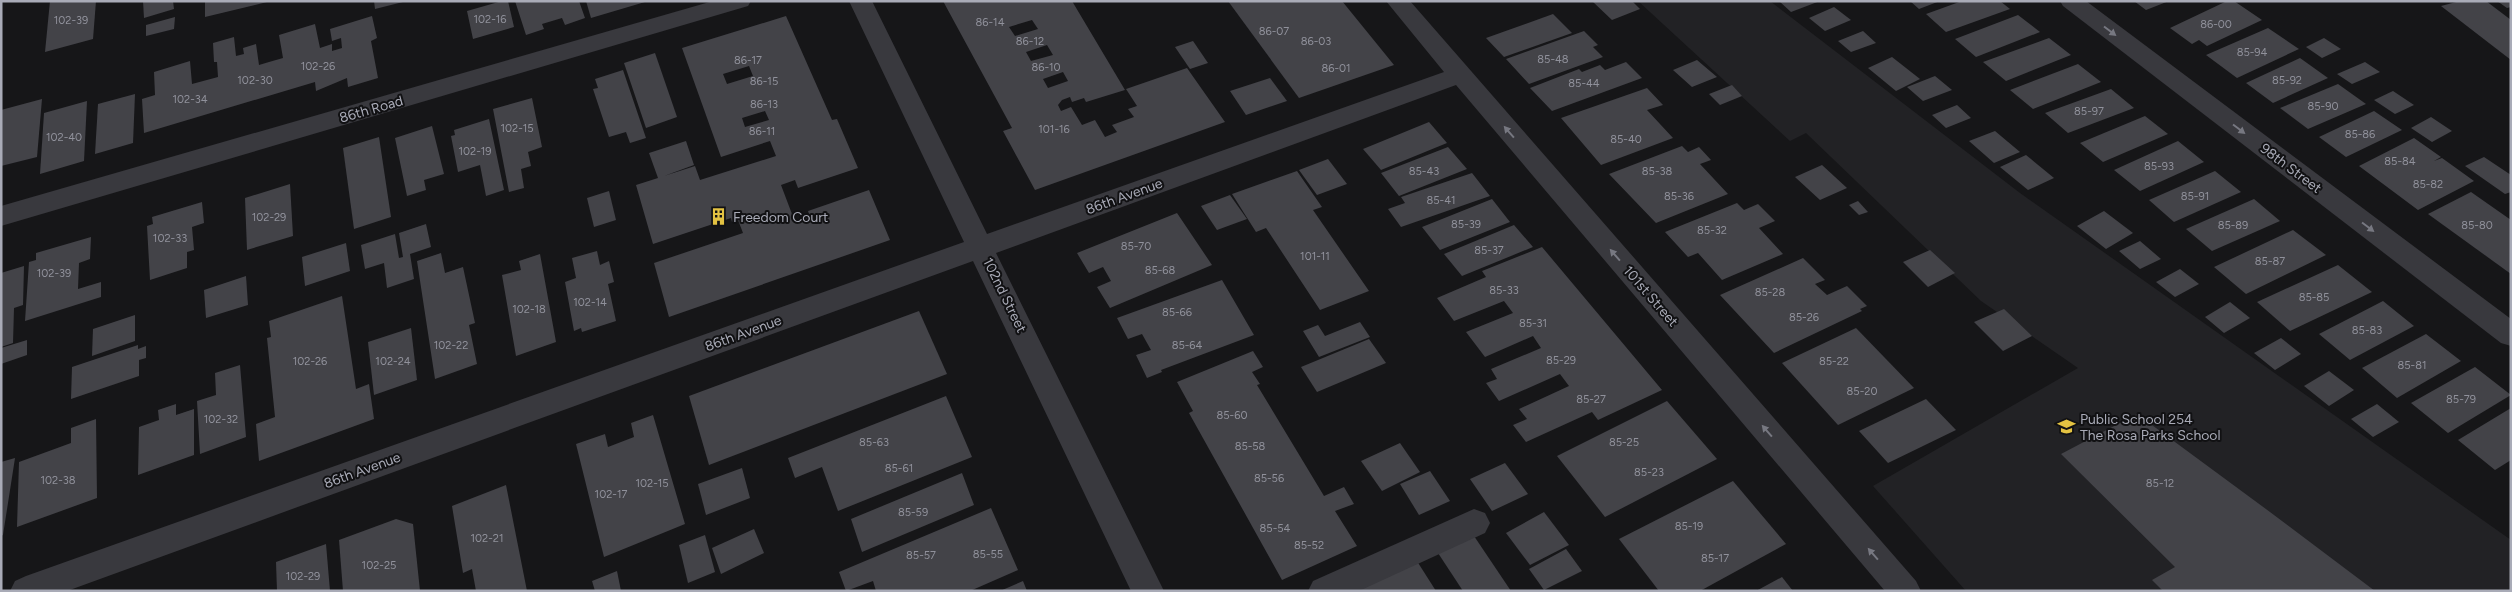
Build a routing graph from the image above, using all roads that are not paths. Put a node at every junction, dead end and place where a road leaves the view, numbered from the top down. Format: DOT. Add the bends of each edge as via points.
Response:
graph roads {
  1 [pos="740,1"];
  2 [pos="860,1"];
  3 [pos="2071,1"];
  4 [pos="1406,3"];
  5 [pos="1460,75"];
  6 [pos="1,216"];
  7 [pos="982,247"];
  8 [pos="2511,335"];
  9 [pos="1474,523"];
  10 [pos="26,591"];
  11 [pos="1148,591"];
  12 [pos="1324,591"];
  13 [pos="1905,591"];
  1 -- 6 [label="street, 86th Road"];
  2 -- 7 [label="street, 102nd Street"];
  3 -- 8 [label="street, 98th Street, one-way"];
  4 -- 5 [label="street, 101st Street"];
  5 -- 7 [label="street, 86th Avenue"];
  13 -- 5 [label="street, 101st Street, one-way"];
  7 -- 10 [label="street, 86th Avenue"];
  7 -- 11 [label="street, 102nd Street"];
  9 -- 12 [label="street"];
}
